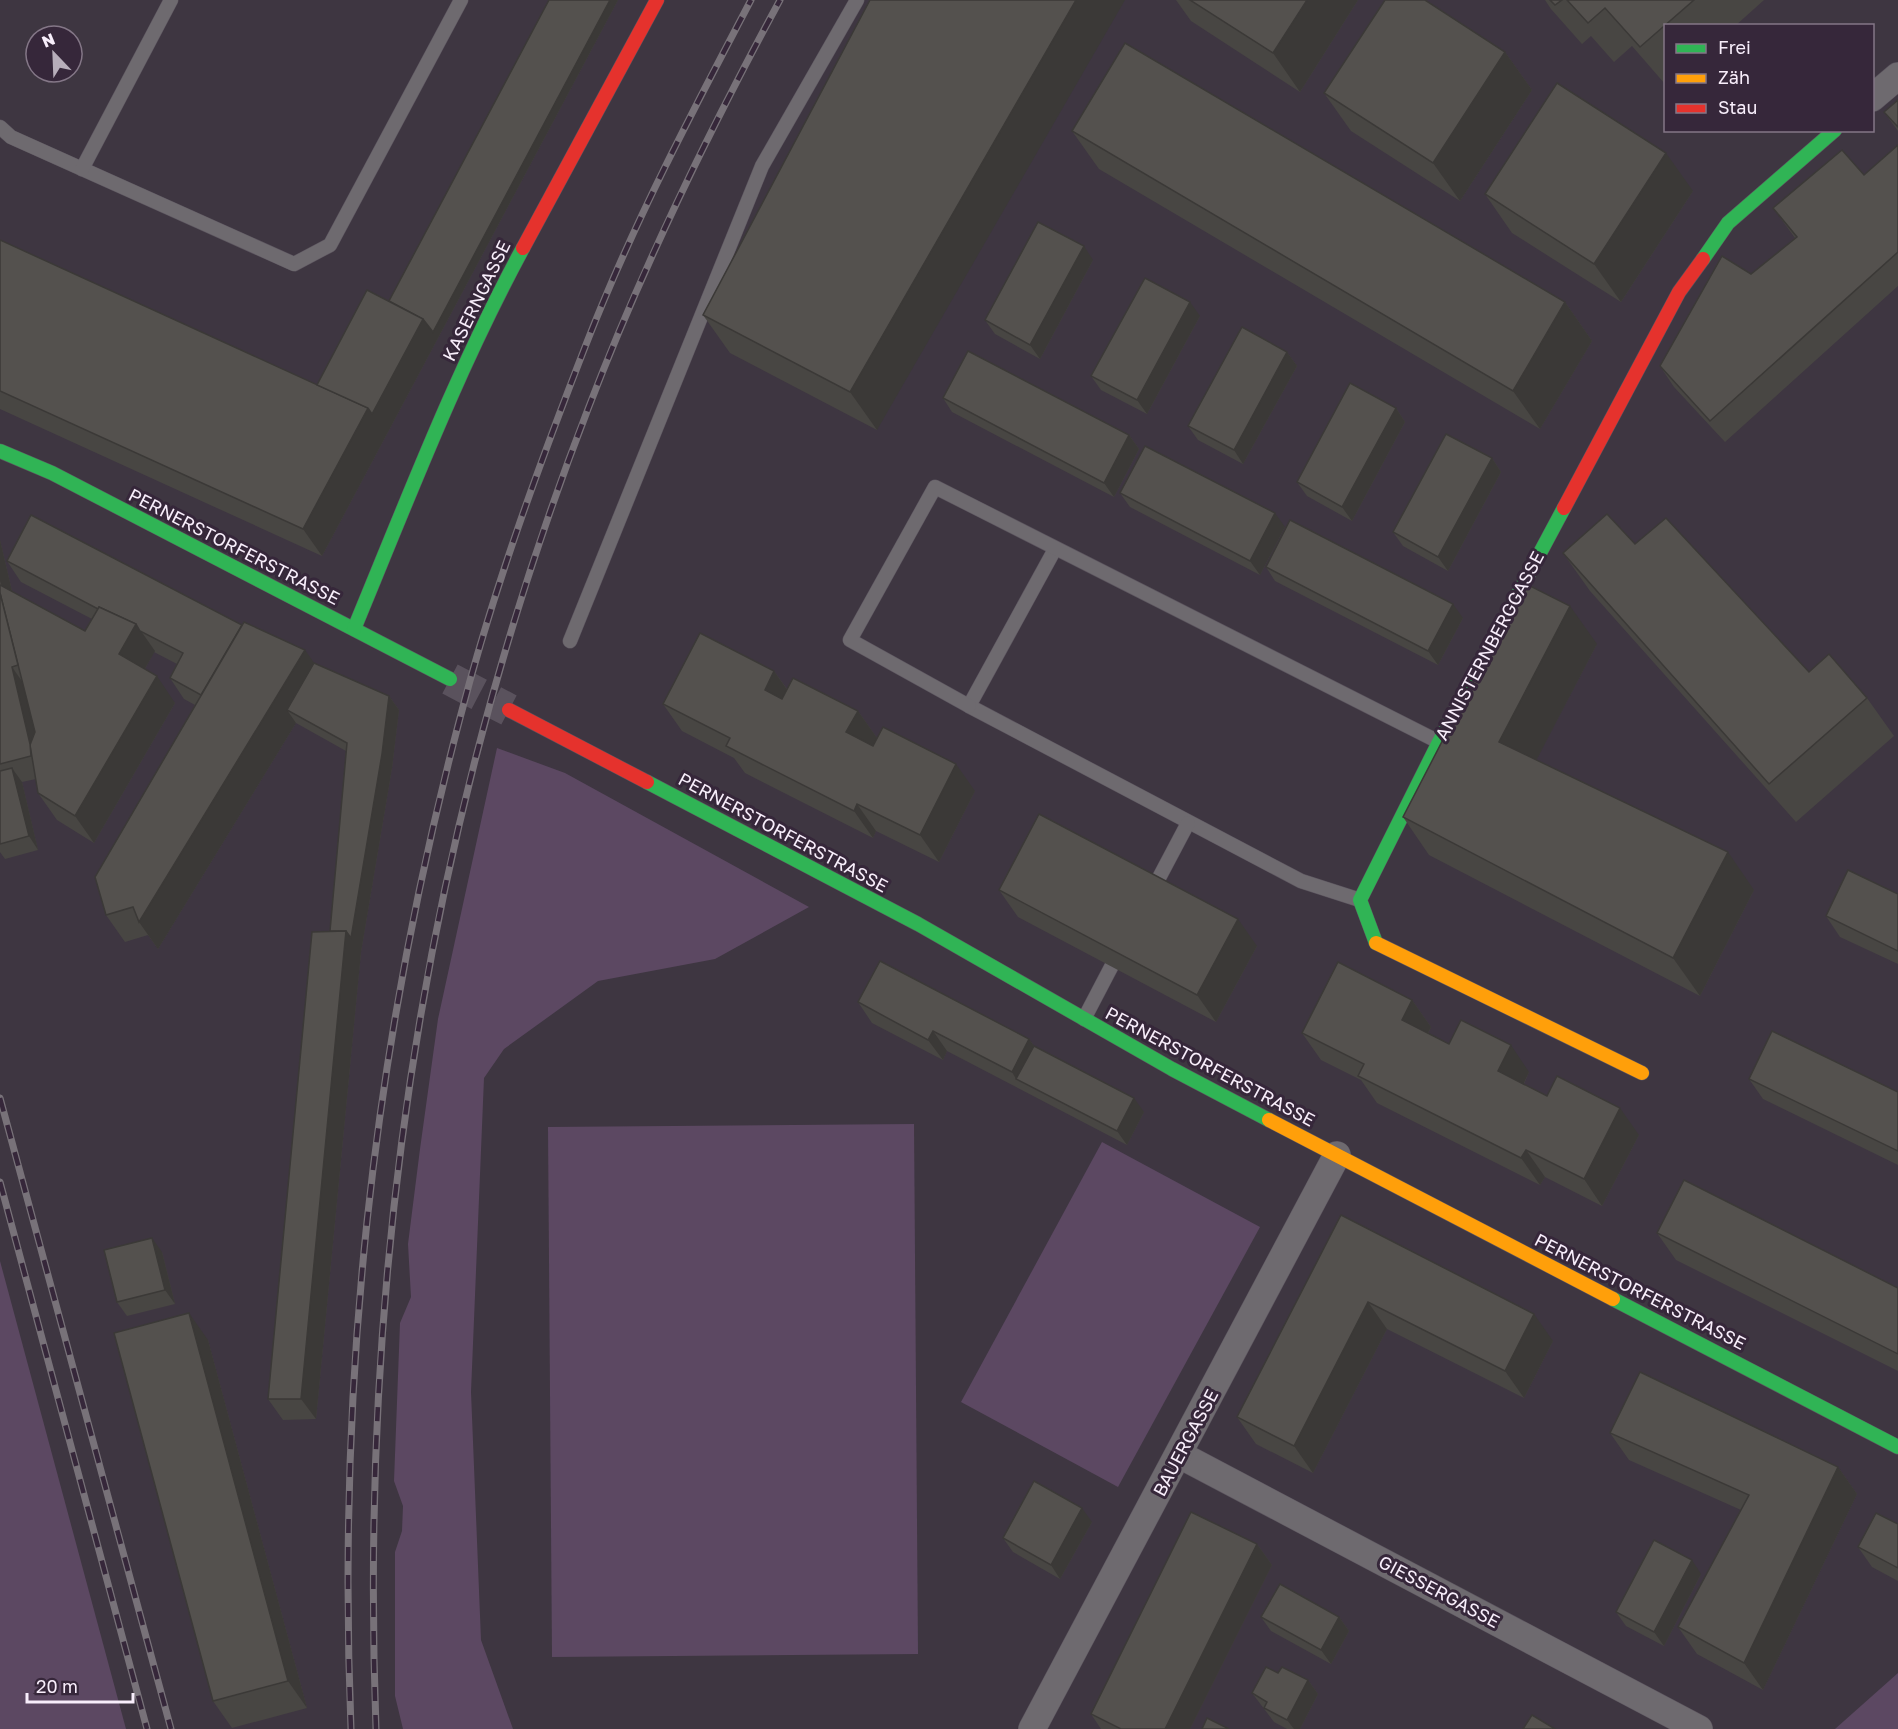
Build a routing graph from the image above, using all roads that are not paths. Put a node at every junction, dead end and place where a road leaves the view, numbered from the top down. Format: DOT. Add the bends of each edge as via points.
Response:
graph roads {
  1 [pos="171,0"];
  2 [pos="461,0"];
  3 [pos="657,0"];
  4 [pos="857,0"];
  5 [pos="1898,76"];
  6 [pos="1874,96"];
  7 [pos="0,126"];
  8 [pos="1833,132"];
  9 [pos="82,169"];
  10 [pos="0,451"];
  11 [pos="1055,549"];
  12 [pos="354,629"];
  13 [pos="570,641"];
  14 [pos="450,680"];
  15 [pos="969,706"];
  16 [pos="509,710"];
  17 [pos="1439,741"];
  18 [pos="1188,823"];
  19 [pos="1360,900"];
  20 [pos="1143,906"];
  21 [pos="1127,938"];
  22 [pos="1084,1019"];
  23 [pos="1642,1073"];
  24 [pos="1337,1155"];
  25 [pos="1898,1447"];
  26 [pos="1180,1455"];
  27 [pos="1032,1729"];
  28 [pos="1699,1729"];
  1 -- 9 [label="lane"];
  2 -- 9 [label="lane" via="330,245 294,264"];
  3 -- 12 [label="street, KASERNGASSE" via="493,303"];
  4 -- 13 [label="lane" via="762,166"];
  5 -- 6 [label="street"];
  7 -- 9 [label="lane" via="11,136"];
  8 -- 17 [label="street, ANNISTERNBERGGASSE" via="1728,223 1678,292"];
  10 -- 12 [label="street, PERNERSTORFERSTRASSE" via="52,473"];
  11 -- 15 [label="lane"];
  11 -- 15 [label="lane" via="935,487 850,640"];
  11 -- 17 [label="lane"];
  12 -- 14 [label="street, PERNERSTORFERSTRASSE"];
  15 -- 18 [label="lane"];
  16 -- 22 [label="street, PERNERSTORFERSTRASSE" via="918,924"];
  17 -- 19 [label="street, ANNISTERNBERGGASSE"];
  18 -- 19 [label="lane" via="1301,881"];
  18 -- 20 [label="lane"];
  19 -- 23 [label="street" via="1377,945"];
  21 -- 22 [label="lane"];
  22 -- 24 [label="street, PERNERSTORFERSTRASSE"];
  24 -- 25 [label="street, PERNERSTORFERSTRASSE"];
  24 -- 26 [label="street, BAUERGASSE"];
  26 -- 27 [label="street, BAUERGASSE"];
  26 -- 28 [label="street, GIESSERGASSE"];
}
